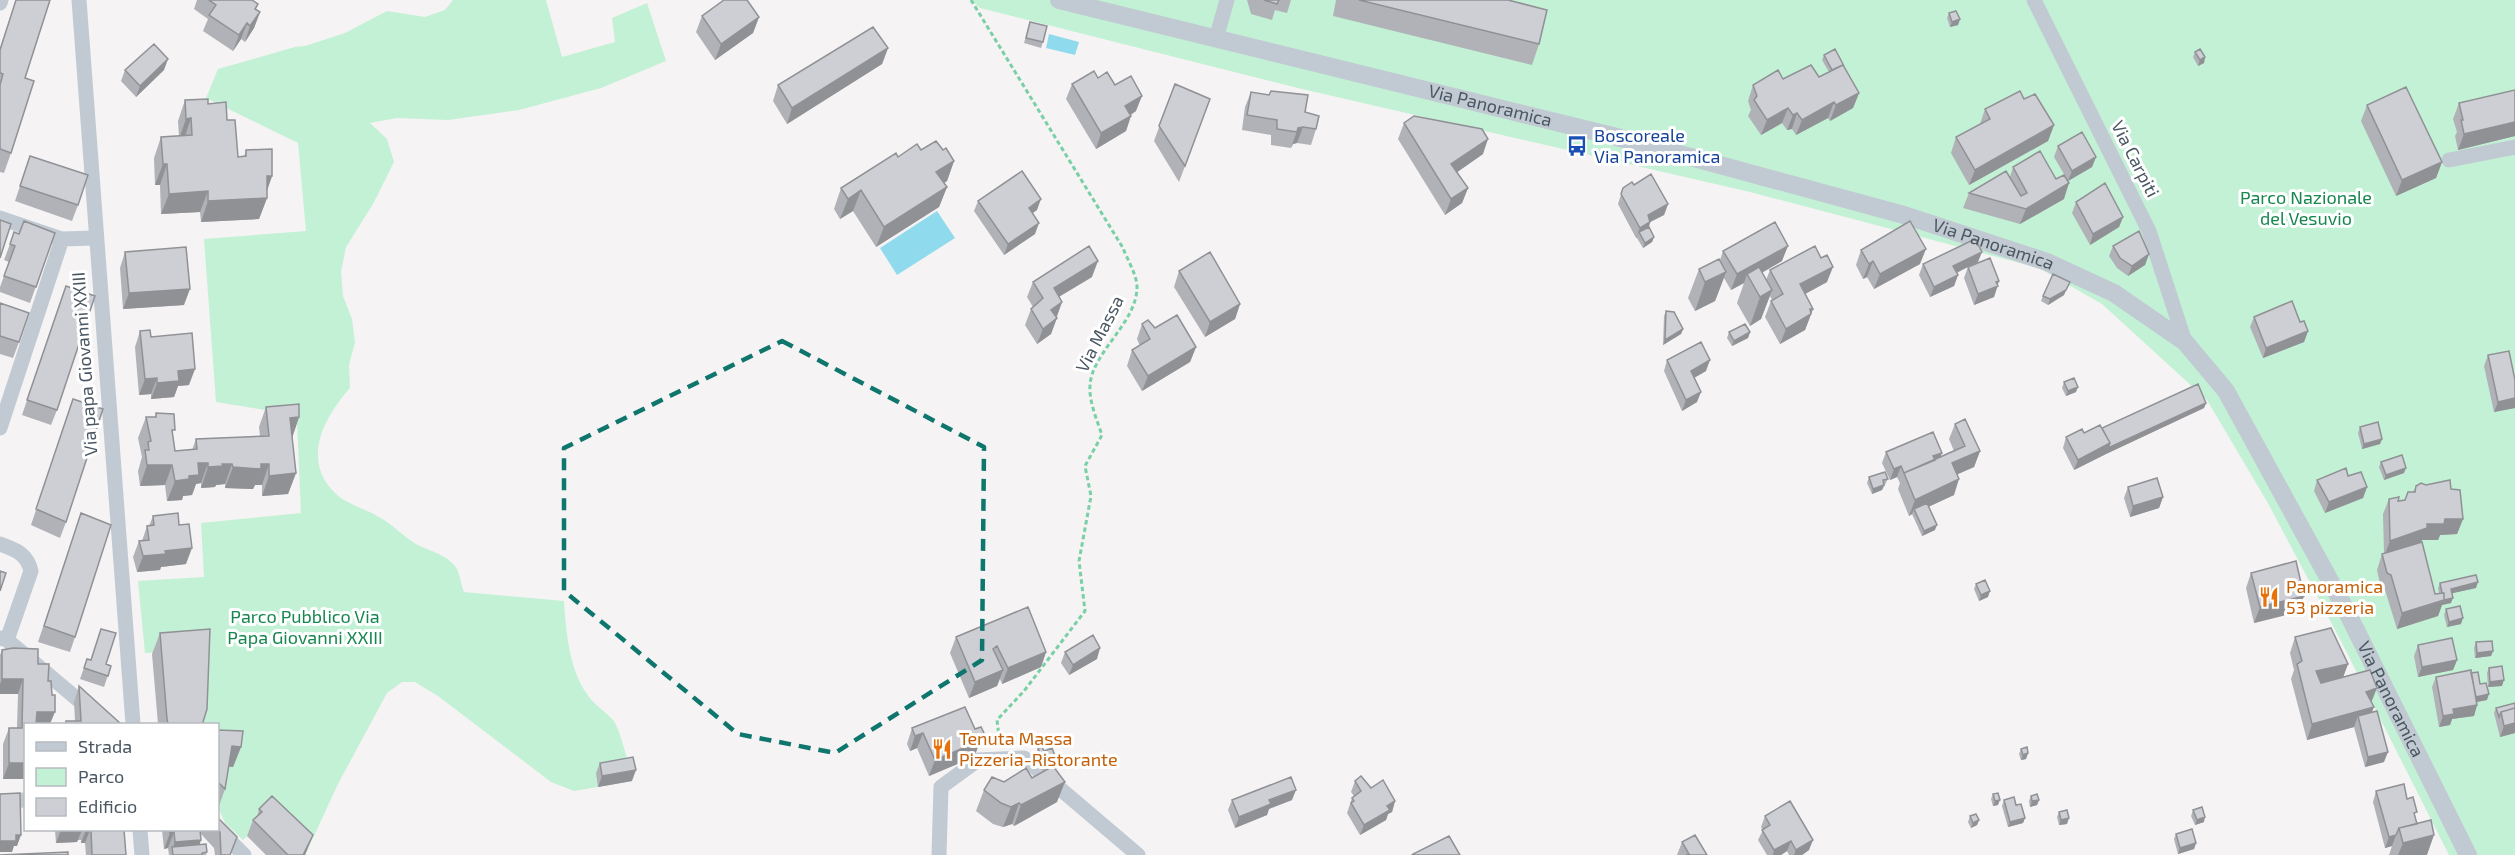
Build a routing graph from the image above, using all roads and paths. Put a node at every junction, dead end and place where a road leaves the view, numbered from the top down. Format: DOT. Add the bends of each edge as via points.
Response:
graph roads {
  1 [pos="79,0"];
  2 [pos="971,0"];
  3 [pos="1059,0"];
  4 [pos="1227,0"];
  5 [pos="2034,0"];
  6 [pos="1216,39"];
  7 [pos="2515,147"];
  8 [pos="2450,160"];
  9 [pos="0,218"];
  10 [pos="95,237"];
  11 [pos="62,239"];
  12 [pos="2185,342"];
  13 [pos="0,428"];
  14 [pos="0,543"];
  15 [pos="4,639"];
  16 [pos="106,723"];
  17 [pos="133,723"];
  18 [pos="1001,759"];
  19 [pos="24,800"];
  20 [pos="0,801"];
  21 [pos="219,830"];
  22 [pos="140,831"];
  23 [pos="142,855"];
  24 [pos="244,855"];
  25 [pos="939,855"];
  26 [pos="1138,855"];
  27 [pos="2468,855"];
  1 -- 10 [label="street, Via papa Giovanni XXIII"];
  2 -- 18 [label="path, Via Massa" via="1123,248 1137,285 1133,309 1097,365 1089,385 1102,435 1085,466 1092,496 1079,561 1085,611 997,720"];
  3 -- 6 [label="street, Via Panoramica"];
  4 -- 6 [label="street"];
  5 -- 12 [label="street, Via Carpiti" via="2149,231"];
  6 -- 12 [label="street, Via Panoramica" via="1613,136 1904,215 2048,262 2114,293"];
  7 -- 8 [label="street"];
  9 -- 11 [label="street"];
  10 -- 11 [label="street"];
  10 -- 17 [label="street, Via papa Giovanni XXIII"];
  11 -- 13 [label="street"];
  12 -- 27 [label="street, Via Panoramica" via="2226,391 2267,463 2351,620"];
  14 -- 15 [label="street" via="19,551 28,560 31,571"];
  15 -- 16 [label="street"];
  18 -- 25 [label="street" via="978,760 941,787"];
  18 -- 26 [label="street" via="1024,758"];
  19 -- 20 [label="street"];
  21 -- 24 [label="street"];
  22 -- 23 [label="street"];
}
